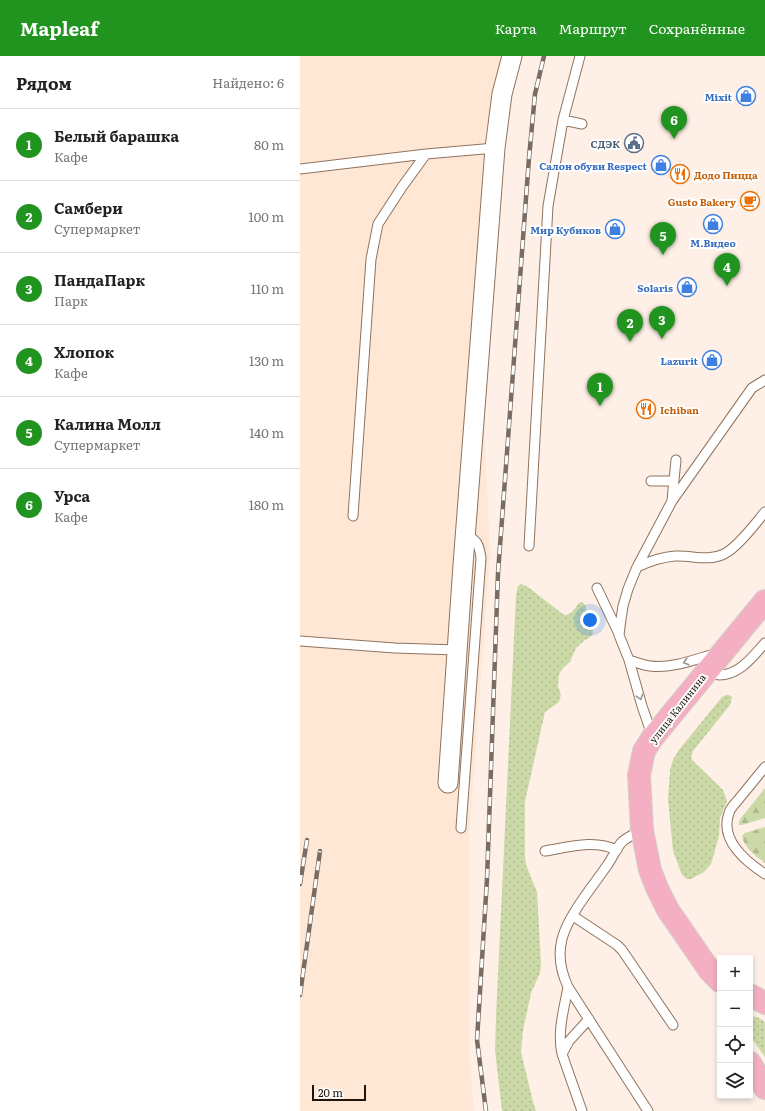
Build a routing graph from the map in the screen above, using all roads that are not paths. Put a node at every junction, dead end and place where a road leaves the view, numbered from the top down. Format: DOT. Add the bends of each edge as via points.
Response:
graph roads {
  1 [pos="512,56"];
  2 [pos="580,56"];
  3 [pos="563,120"];
  4 [pos="582,124"];
  5 [pos="495,148"];
  6 [pos="426,154"];
  7 [pos="300,169"];
  8 [pos="765,380"];
  9 [pos="676,460"];
  10 [pos="651,481"];
  11 [pos="674,481"];
  12 [pos="672,501"];
  13 [pos="765,512"];
  14 [pos="353,516"];
  15 [pos="465,533"];
  16 [pos="528,546"];
  17 [pos="637,567"];
  18 [pos="597,588"];
  19 [pos="765,601"];
  20 [pos="619,635"];
  21 [pos="300,641"];
  22 [pos="765,642"];
  23 [pos="458,650"];
  24 [pos="724,651"];
  25 [pos="629,660"];
  26 [pos="705,673"];
  27 [pos="653,737"];
  28 [pos="765,767"];
  29 [pos="448,783"];
  30 [pos="461,828"];
  31 [pos="642,830"];
  32 [pos="616,850"];
  33 [pos="545,851"];
  34 [pos="765,874"];
  35 [pos="573,916"];
  36 [pos="717,978"];
  37 [pos="568,987"];
  38 [pos="753,997"];
  39 [pos="765,1003"];
  40 [pos="589,1019"];
  41 [pos="673,1025"];
  42 [pos="562,1054"];
  43 [pos="753,1068"];
  44 [pos="765,1088"];
  45 [pos="582,1111"];
  46 [pos="648,1111"];
  1 -- 5 [label="street" via="502,94"];
  2 -- 3 [label="lane"];
  3 -- 4 [label="lane"];
  3 -- 16 [label="lane" via="548,206"];
  5 -- 6 [label="lane"];
  5 -- 15 [label="street"];
  6 -- 7 [label="lane"];
  6 -- 14 [label="lane" via="378,224 371,258"];
  8 -- 12 [label="lane" via="752,388"];
  9 -- 11 [label="lane"];
  10 -- 11 [label="lane"];
  11 -- 12 [label="lane"];
  12 -- 17 [label="lane"];
  13 -- 17 [label="lane" via="739,542 724,554 708,558 664,557"];
  15 -- 23 [label="street"];
  15 -- 30 [label="lane" via="476,540 481,558"];
  17 -- 20 [label="lane" via="623,606"];
  18 -- 20 [label="lane"];
  19 -- 24 [label="main road, улица Калинина"];
  20 -- 25 [label="lane"];
  21 -- 23 [label="lane"];
  22 -- 26 [label="lane" via="737,670 721,675"];
  23 -- 29 [label="street"];
  24 -- 25 [label="lane, one-way" via="663,666 642,665"];
  24 -- 26 [label="main road, улица Калинина"];
  25 -- 27 [label="lane, one-way"];
  26 -- 27 [label="main road, улица Калинина"];
  27 -- 31 [label="main road, улица Калинина" via="644,751 639,775"];
  28 -- 34 [label="lane" via="729,812 727,824 728,834 735,849"];
  31 -- 32 [label="lane" via="622,842"];
  31 -- 36 [label="main road, улица Калинина" via="650,870 668,910"];
  32 -- 33 [label="lane" via="603,844 596,844"];
  32 -- 35 [label="lane"];
  35 -- 37 [label="lane" via="562,938 560,949 561,965"];
  35 -- 41 [label="lane" via="622,950"];
  37 -- 40 [label="lane"];
  37 -- 42 [label="lane" via="560,1036"];
  38 -- 39 [label="main road"];
  40 -- 42 [label="lane" via="569,1041"];
  40 -- 46 [label="lane"];
  42 -- 45 [label="lane"];
  43 -- 44 [label="main road"];
}
